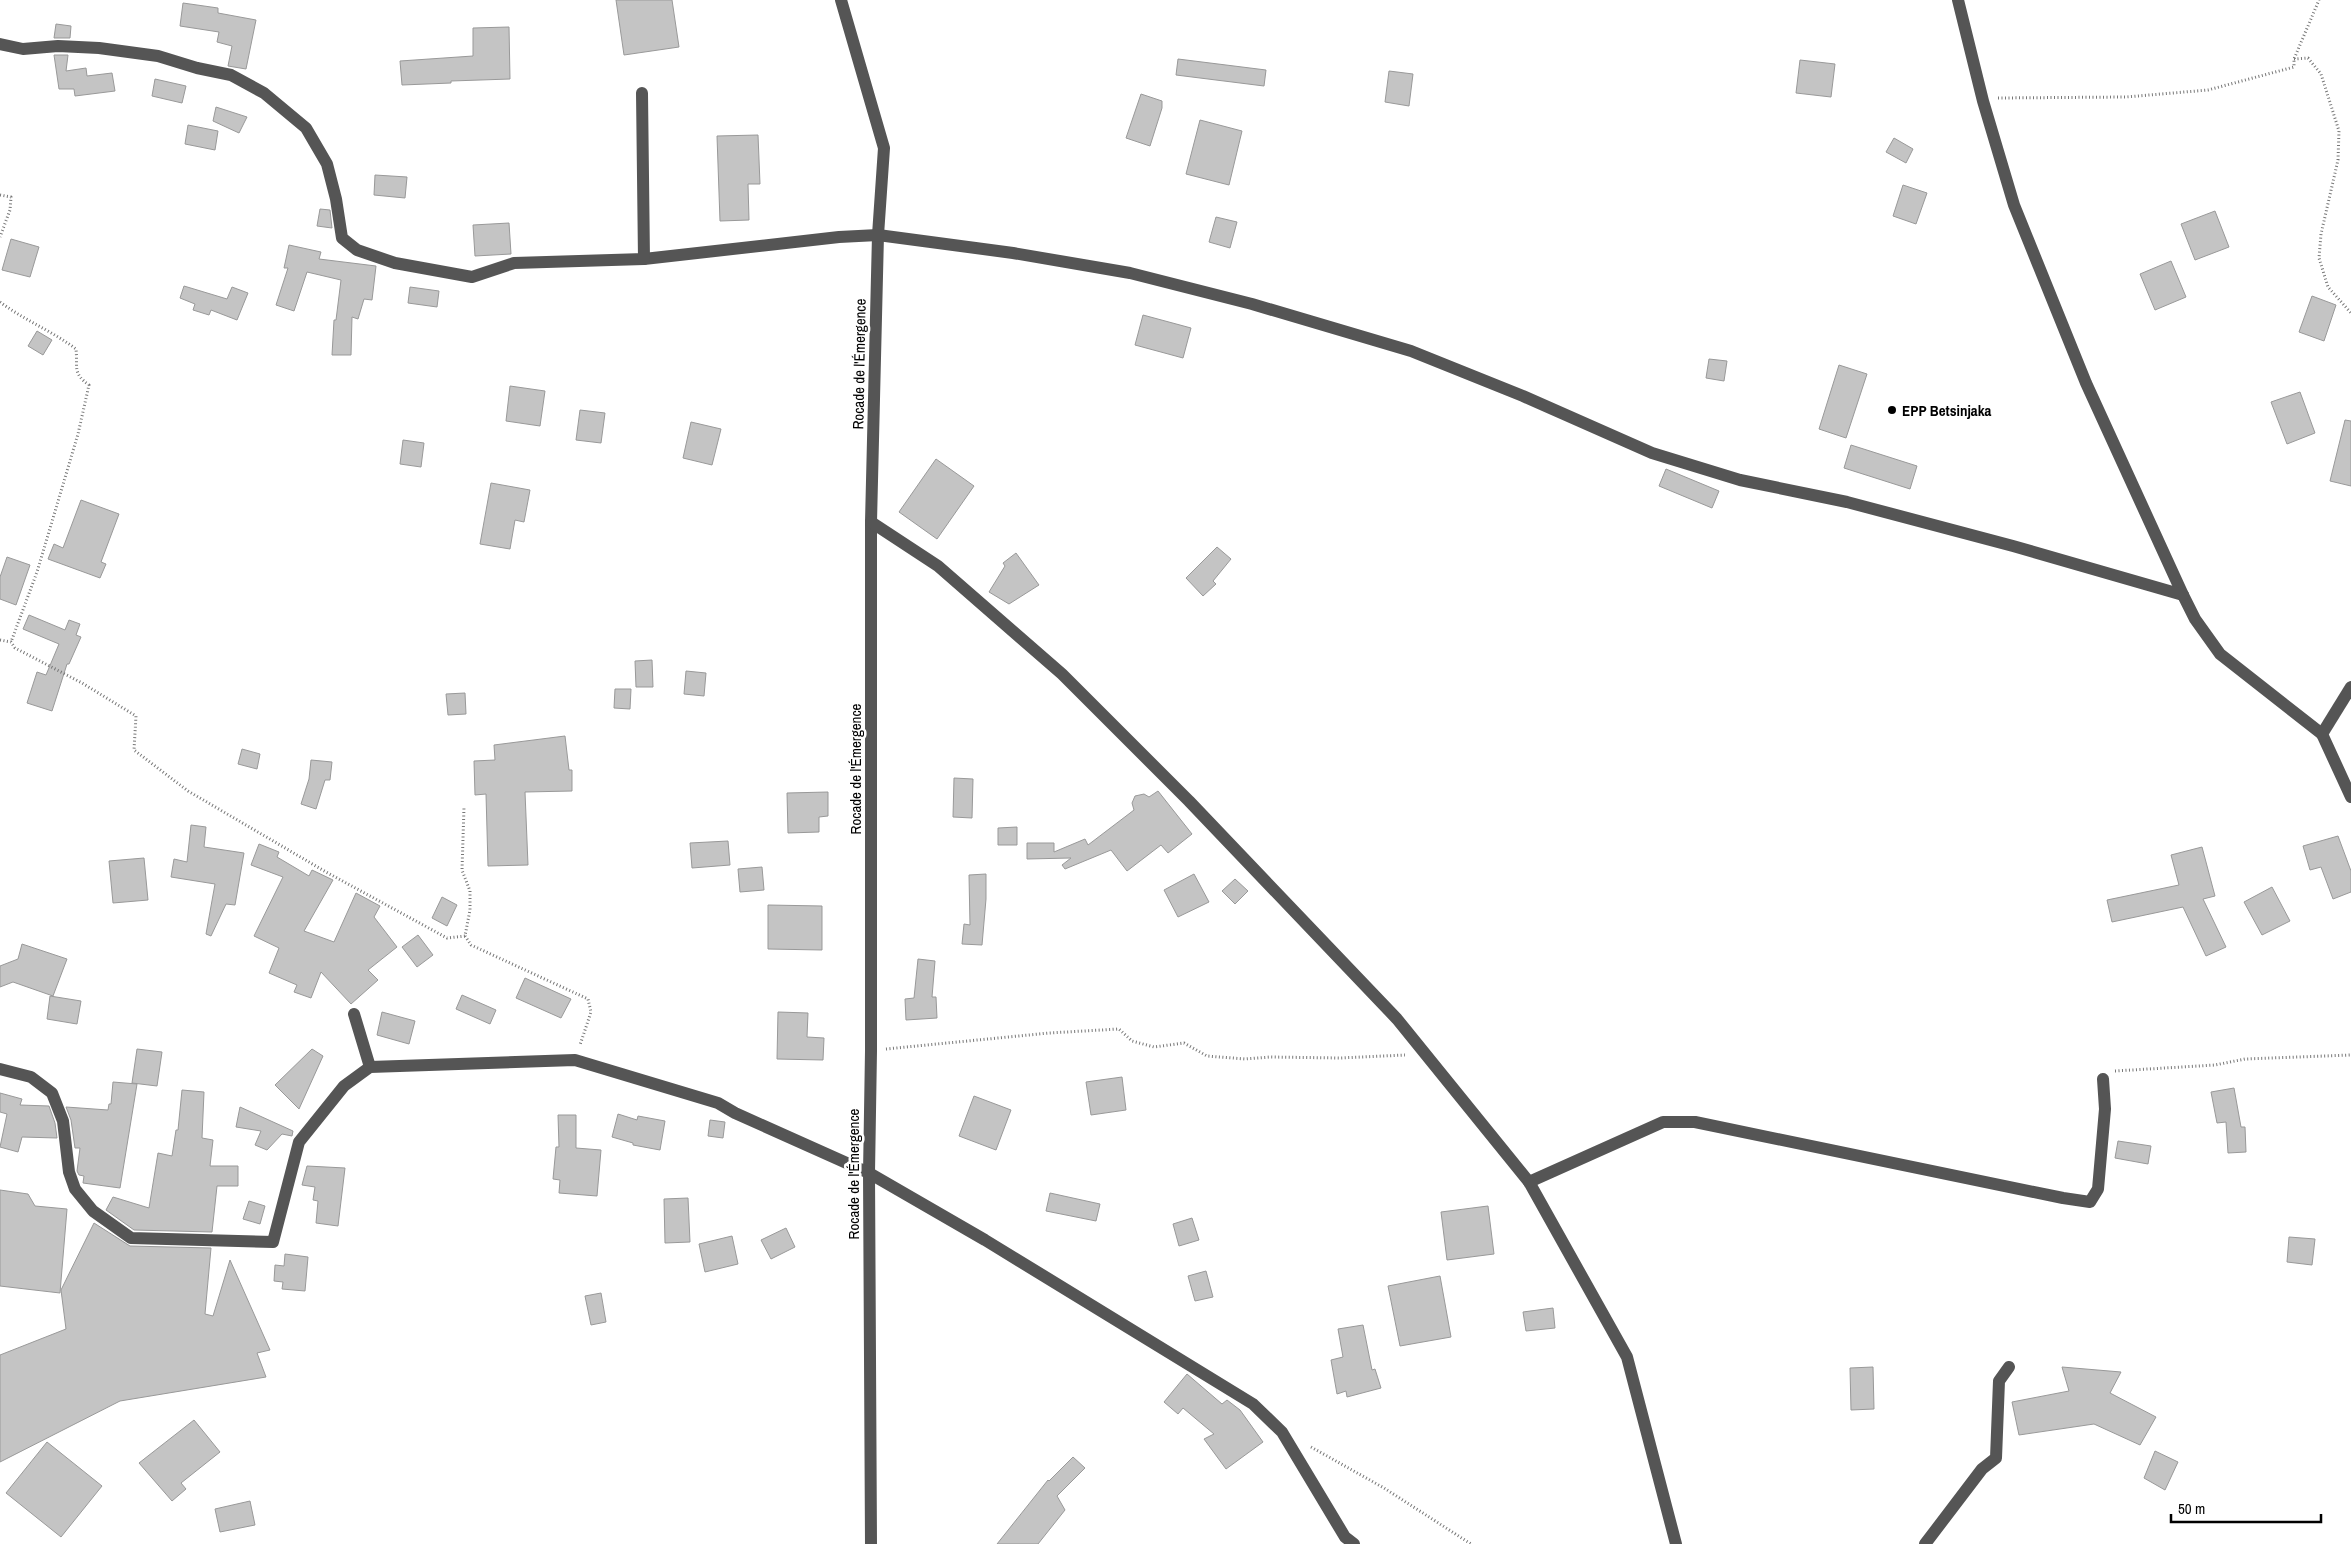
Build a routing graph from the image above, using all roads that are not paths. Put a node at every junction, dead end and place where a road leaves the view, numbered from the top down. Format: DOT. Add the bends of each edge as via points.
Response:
graph roads {
  1 [pos="841,0"];
  2 [pos="1958,0"];
  3 [pos="0,44"];
  4 [pos="642,93"];
  5 [pos="878,235"];
  6 [pos="644,260"];
  7 [pos="871,522"];
  8 [pos="2182,595"];
  9 [pos="2351,687"];
  10 [pos="2322,734"];
  11 [pos="2351,797"];
  12 [pos="354,1014"];
  13 [pos="370,1067"];
  14 [pos="0,1069"];
  15 [pos="2103,1079"];
  16 [pos="868,1172"];
  17 [pos="1529,1182"];
  18 [pos="2009,1367"];
  19 [pos="871,1544"];
  20 [pos="1354,1544"];
  21 [pos="1676,1544"];
  22 [pos="1925,1544"];
  1 -- 5 [label="street, Rocade de l'Émergence" via="884,148"];
  2 -- 8 [label="street" via="2014,205 2086,383"];
  3 -- 6 [label="street" via="23,49 58,46 109,49 158,56 231,75 264,93 306,128 327,164 342,238 357,250 395,264 472,277 514,263"];
  4 -- 6 [label="street"];
  5 -- 6 [label="street"];
  5 -- 7 [label="street, Rocade de l'Émergence"];
  5 -- 8 [label="street" via="1130,273 1252,304 1411,351 1652,453 1740,480 1848,502 2013,546"];
  7 -- 16 [label="street, Rocade de l'Émergence"];
  7 -- 17 [label="street" via="938,566 1062,674 1189,800 1397,1019"];
  8 -- 10 [label="street" via="2220,654"];
  9 -- 10 [label="street"];
  10 -- 11 [label="street"];
  12 -- 13 [label="street"];
  13 -- 14 [label="street" via="344,1086 300,1142 273,1242 131,1238 93,1211 75,1189 63,1121 52,1093 31,1078"];
  13 -- 16 [label="street" via="575,1060 718,1103"];
  15 -- 17 [label="street" via="2105,1109 2098,1189 2090,1202 1695,1122 1663,1122"];
  16 -- 19 [label="street, Rocade de l'Émergence"];
  16 -- 20 [label="street" via="1253,1404 1282,1432 1345,1537"];
  17 -- 21 [label="street" via="1627,1356"];
  18 -- 22 [label="street" via="1999,1381 1996,1458 1982,1469"];
}
